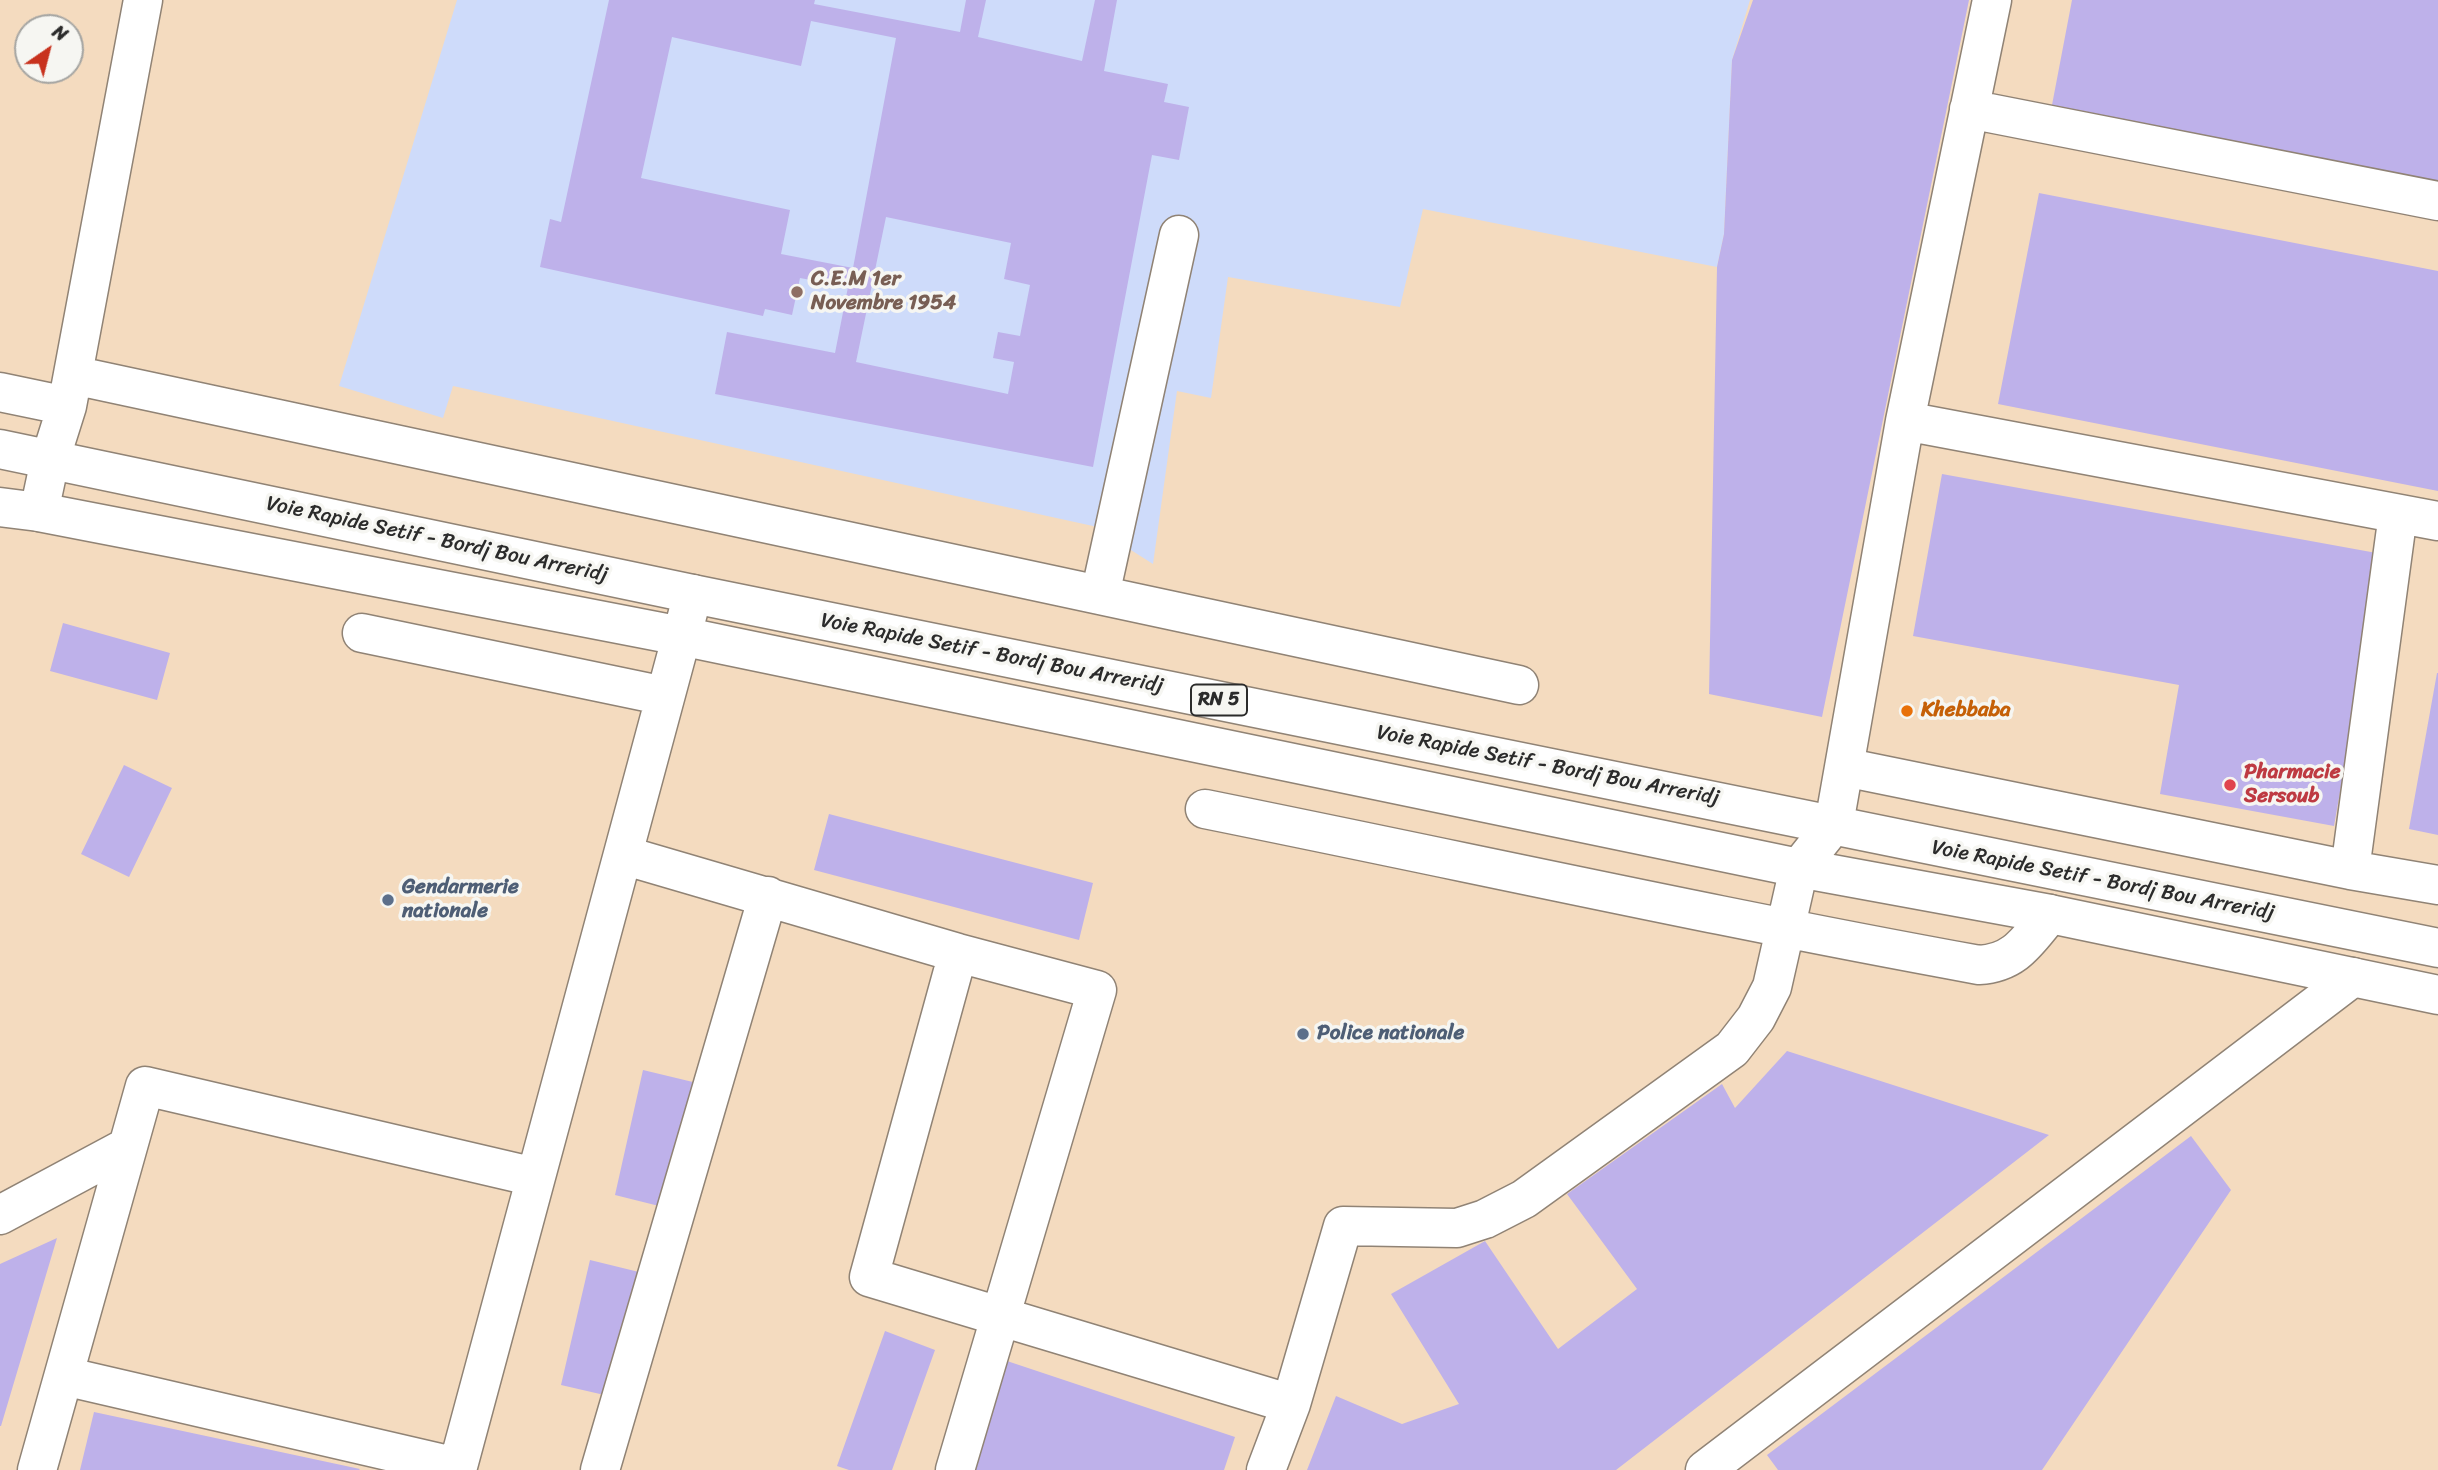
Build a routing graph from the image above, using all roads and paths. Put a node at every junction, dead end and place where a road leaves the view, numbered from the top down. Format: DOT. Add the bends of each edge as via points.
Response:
graph roads {
  1 [pos="143,0"];
  2 [pos="1992,0"];
  3 [pos="1969,109"];
  4 [pos="2438,201"];
  5 [pos="1179,235"];
  6 [pos="70,390"];
  7 [pos="0,392"];
  8 [pos="1905,421"];
  9 [pos="0,449"];
  10 [pos="50,460"];
  11 [pos="0,507"];
  12 [pos="39,512"];
  13 [pos="2398,514"];
  14 [pos="2438,521"];
  15 [pos="693,594"];
  16 [pos="1100,595"];
  17 [pos="362,633"];
  18 [pos="681,636"];
  19 [pos="1519,685"];
  20 [pos="665,696"];
  21 [pos="1844,767"];
  22 [pos="1205,809"];
  23 [pos="1834,824"];
  24 [pos="623,855"];
  25 [pos="1799,868"];
  26 [pos="2350,870"];
  27 [pos="2438,885"];
  28 [pos="768,896"];
  29 [pos="2050,914"];
  30 [pos="1787,930"];
  31 [pos="2438,948"];
  32 [pos="958,953"];
  33 [pos="2353,977"];
  34 [pos="2438,995"];
  35 [pos="127,1147"];
  36 [pos="536,1177"];
  37 [pos="0,1215"];
  38 [pos="1001,1316"];
  39 [pos="64,1376"];
  40 [pos="1291,1404"];
  41 [pos="1728,1463"];
  42 [pos="457,1468"];
  43 [pos="37,1470"];
  44 [pos="600,1470"];
  45 [pos="955,1470"];
  46 [pos="1266,1470"];
  1 -- 6 [label="main road"];
  2 -- 3 [label="main road"];
  3 -- 4 [label="main road"];
  3 -- 8 [label="main road"];
  5 -- 16 [label="main road"];
  6 -- 7 [label="main road"];
  6 -- 10 [label="main road"];
  6 -- 16 [label="main road"];
  8 -- 13 [label="main road"];
  8 -- 21 [label="main road"];
  9 -- 10 [label="main road, Voie Rapide Setif - Bordj Bou Arreridj / RN 5"];
  10 -- 12 [label="main road"];
  10 -- 15 [label="main road, Voie Rapide Setif - Bordj Bou Arreridj / RN 5"];
  11 -- 12 [label="main road, Voie Rapide Setif - Bordj Bou Arreridj / RN 5"];
  12 -- 18 [label="main road, Voie Rapide Setif - Bordj Bou Arreridj / RN 5"];
  13 -- 14 [label="main road"];
  13 -- 26 [label="main road"];
  15 -- 18 [label="main road"];
  15 -- 23 [label="main road, Voie Rapide Setif - Bordj Bou Arreridj / RN 5"];
  16 -- 19 [label="main road"];
  17 -- 20 [label="main road"];
  18 -- 20 [label="main road"];
  18 -- 25 [label="main road, Voie Rapide Setif - Bordj Bou Arreridj / RN 5"];
  20 -- 24 [label="main road"];
  21 -- 23 [label="main road"];
  21 -- 26 [label="main road"];
  22 -- 30 [label="main road"];
  23 -- 25 [label="main road"];
  23 -- 31 [label="main road, Voie Rapide Setif - Bordj Bou Arreridj / RN 5"];
  24 -- 28 [label="main road"];
  24 -- 36 [label="main road"];
  25 -- 29 [label="main road, Voie Rapide Setif - Bordj Bou Arreridj / RN 5"];
  25 -- 30 [label="main road"];
  26 -- 27 [label="main road"];
  28 -- 32 [label="main road"];
  28 -- 44 [label="main road"];
  29 -- 30 [label="main road" via="2010,958 1979,965"];
  29 -- 33 [label="main road, Voie Rapide Setif - Bordj Bou Arreridj / RN 5"];
  30 -- 40 [label="main road" via="1772,987 1732,1049 1524,1199 1457,1228 1343,1226"];
  32 -- 38 [label="main road" via="869,1277"];
  32 -- 38 [label="main road" via="1097,990"];
  33 -- 34 [label="main road, Voie Rapide Setif - Bordj Bou Arreridj / RN 5"];
  33 -- 41 [label="main road"];
  35 -- 36 [label="main road" via="145,1086"];
  35 -- 37 [label="main road"];
  35 -- 39 [label="main road"];
  36 -- 42 [label="main road"];
  38 -- 40 [label="main road"];
  38 -- 45 [label="main road"];
  39 -- 42 [label="main road"];
  39 -- 43 [label="main road"];
  40 -- 46 [label="main road"];
}
